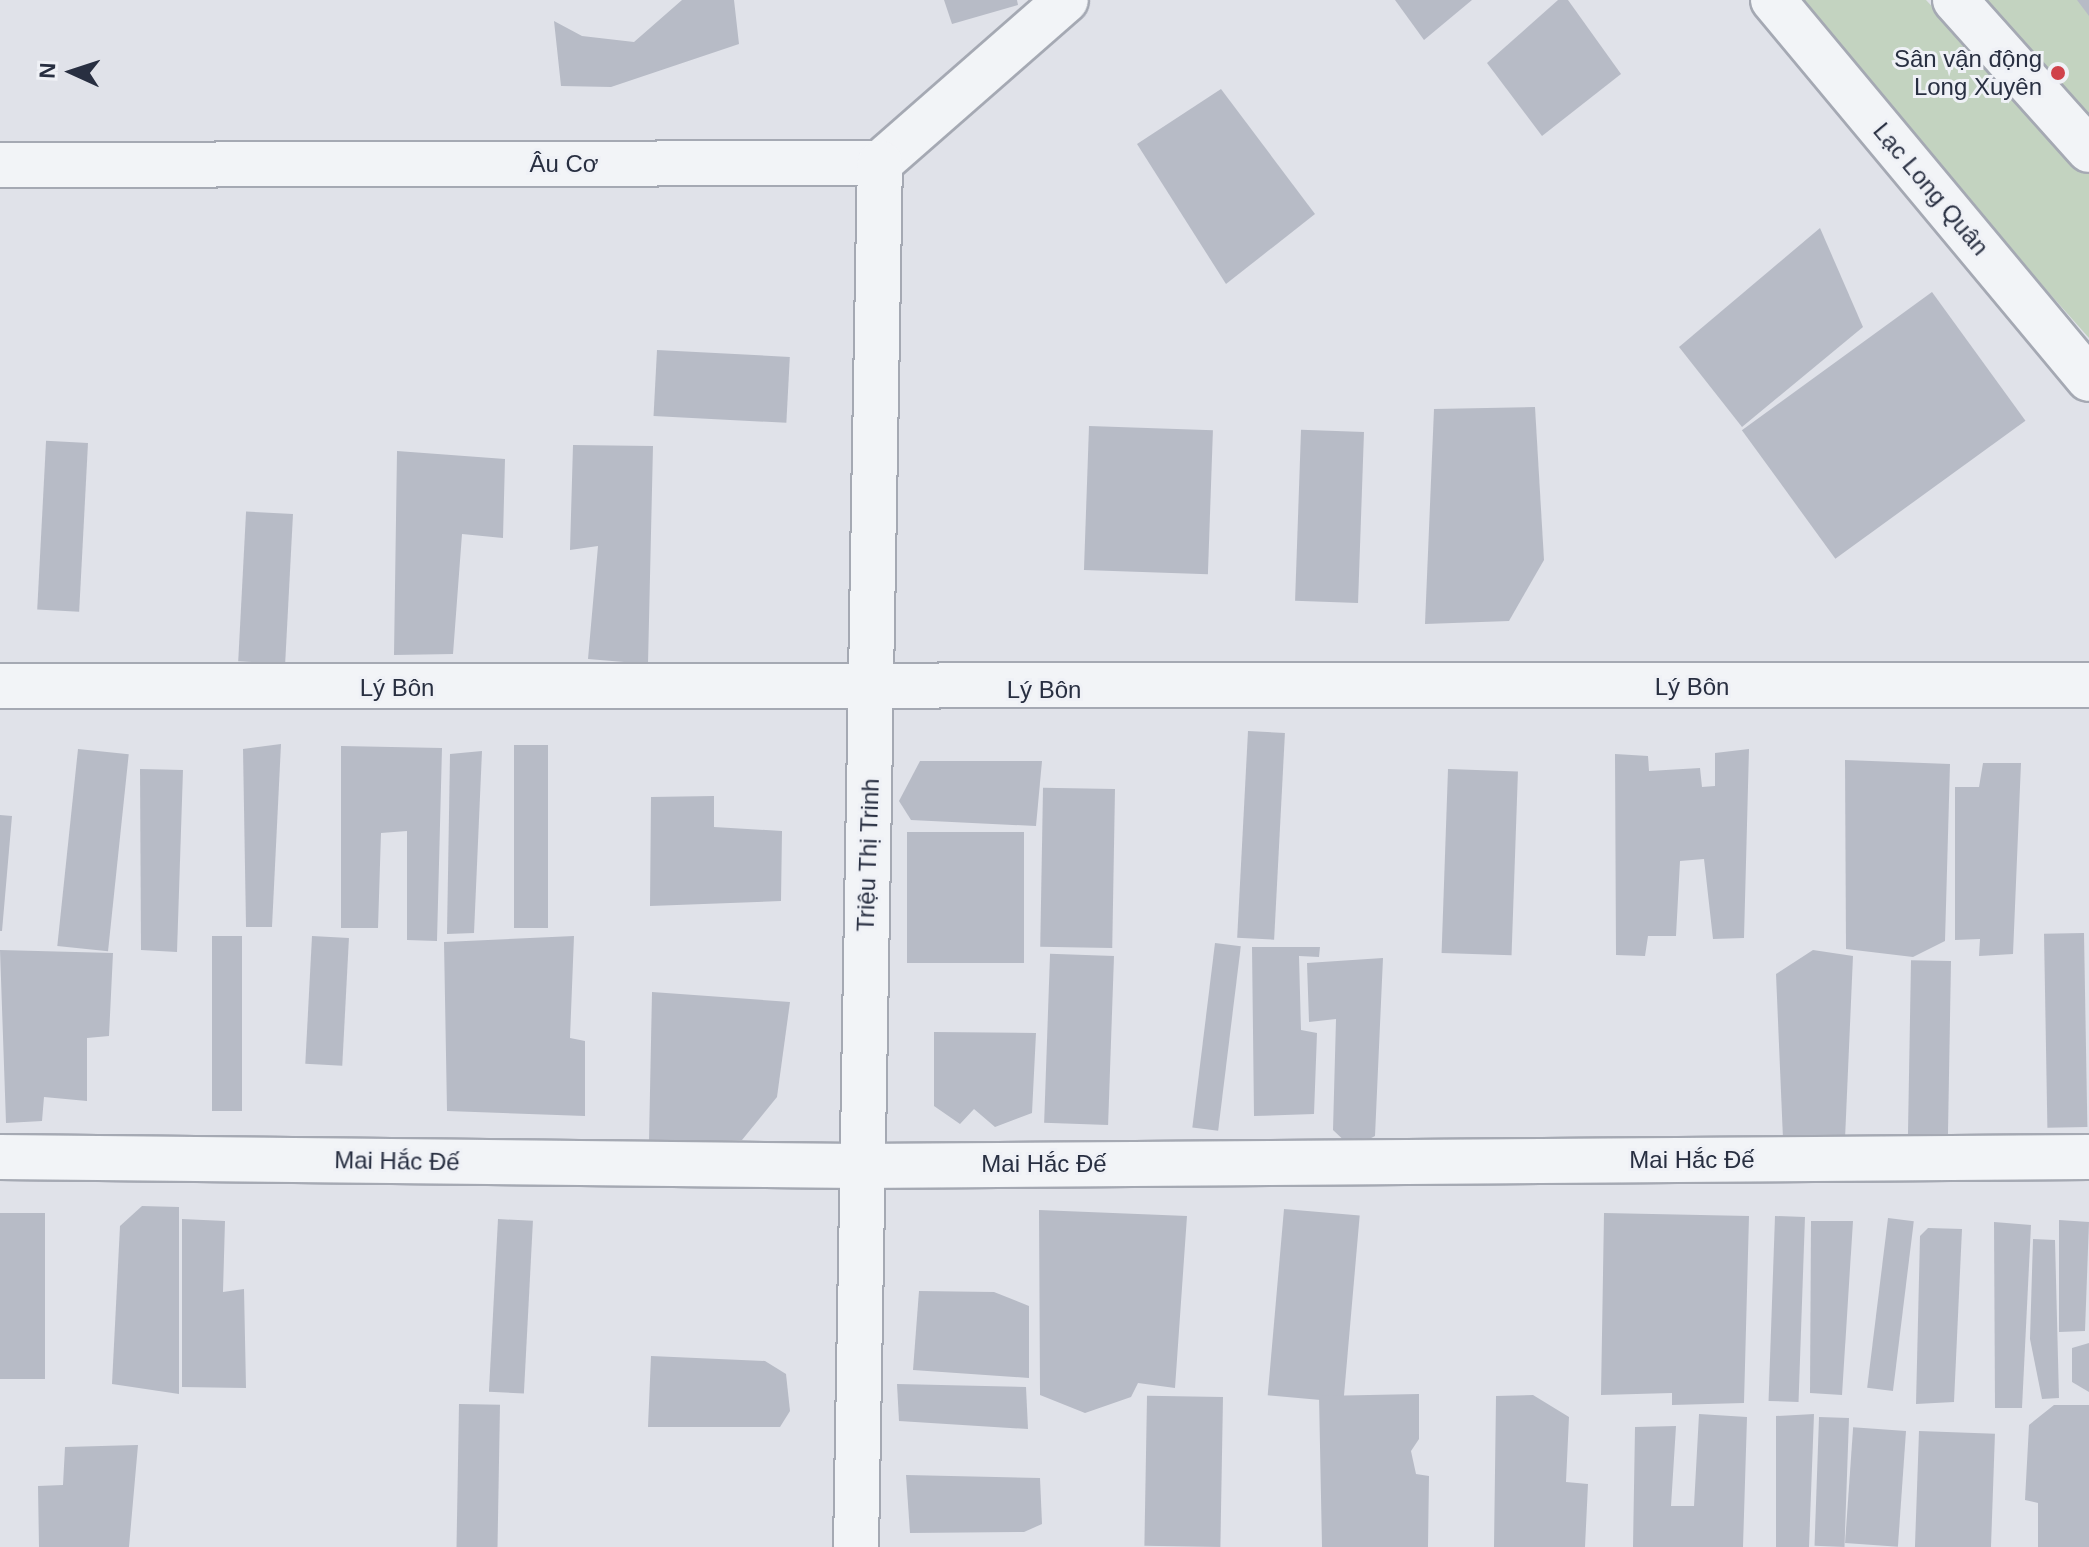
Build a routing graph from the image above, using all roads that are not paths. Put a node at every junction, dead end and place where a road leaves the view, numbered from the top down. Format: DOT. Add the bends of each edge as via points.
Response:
graph roads {
  1 [pos="1773,0"];
  2 [pos="1955,0"];
  3 [pos="1050,5"];
  4 [pos="2089,150"];
  5 [pos="880,163"];
  6 [pos="0,165"];
  7 [pos="2089,379"];
  8 [pos="2089,685"];
  9 [pos="0,686"];
  10 [pos="873,691"];
  11 [pos="0,1157"];
  12 [pos="2089,1157"];
  13 [pos="858,1166"];
  14 [pos="856,1547"];
  1 -- 7 [label="street, Lạc Long Quân"];
  2 -- 4 [label="street"];
  3 -- 5 [label="street"];
  5 -- 6 [label="street, Âu Cơ"];
  5 -- 10 [label="street, Triệu Thị Trinh"];
  8 -- 10 [label="street, Lý Bôn"];
  9 -- 10 [label="street, Lý Bôn"];
  10 -- 13 [label="street, Triệu Thị Trinh"];
  11 -- 13 [label="street, Mai Hắc Đế"];
  12 -- 13 [label="street, Mai Hắc Đế"];
  13 -- 14 [label="street, Triệu Thị Trinh"];
}
